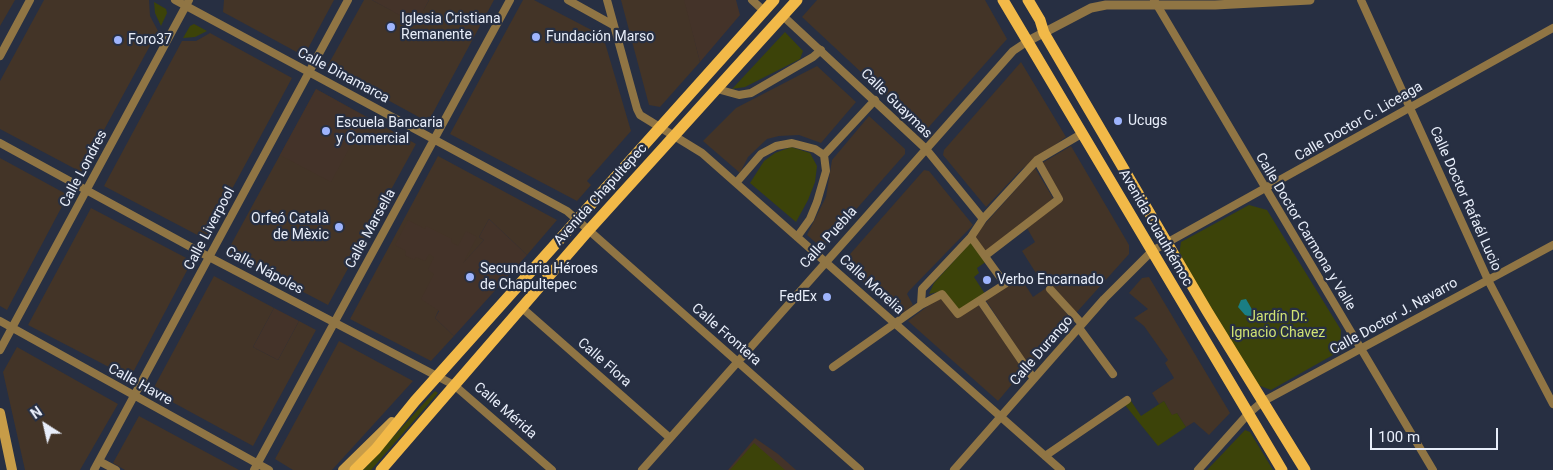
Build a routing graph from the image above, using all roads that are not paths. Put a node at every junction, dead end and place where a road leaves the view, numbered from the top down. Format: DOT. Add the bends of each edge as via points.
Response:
graph roads {
  1 [pos="30,0"];
  2 [pos="175,0"];
  3 [pos="348,0"];
  4 [pos="510,0"];
  5 [pos="568,0"];
  6 [pos="606,0"];
  7 [pos="752,0"];
  8 [pos="774,0"];
  9 [pos="797,0"];
  10 [pos="1003,0"];
  11 [pos="1028,0"];
  12 [pos="1102,0"];
  13 [pos="1310,0"];
  14 [pos="1360,0"];
  15 [pos="188,3"];
  16 [pos="1156,3"];
  17 [pos="1091,8"];
  18 [pos="764,11"];
  19 [pos="783,16"];
  20 [pos="613,25"];
  21 [pos="1553,28"];
  22 [pos="1044,33"];
  23 [pos="1028,41"];
  24 [pos="820,50"];
  25 [pos="0,56"];
  26 [pos="309,72"];
  27 [pos="717,89"];
  28 [pos="875,100"];
  29 [pos="1410,107"];
  30 [pos="659,127"];
  31 [pos="1083,133"];
  32 [pos="674,136"];
  33 [pos="434,139"];
  34 [pos="0,143"];
  35 [pos="926,149"];
  36 [pos="824,155"];
  37 [pos="1037,160"];
  38 [pos="736,183"];
  39 [pos="1266,189"];
  40 [pos="87,190"];
  41 [pos="983,219"];
  42 [pos="576,220"];
  43 [pos="588,231"];
  44 [pos="797,237"];
  45 [pos="971,237"];
  46 [pos="1168,243"];
  47 [pos="1553,245"];
  48 [pos="1152,251"];
  49 [pos="986,255"];
  50 [pos="209,256"];
  51 [pos="826,262"];
  52 [pos="1488,280"];
  53 [pos="1050,289"];
  54 [pos="980,300"];
  55 [pos="921,305"];
  56 [pos="522,307"];
  57 [pos="0,321"];
  58 [pos="334,323"];
  59 [pos="895,323"];
  60 [pos="1081,326"];
  61 [pos="12,328"];
  62 [pos="0,350"];
  63 [pos="1361,350"];
  64 [pos="738,362"];
  65 [pos="833,367"];
  66 [pos="1113,374"];
  67 [pos="437,378"];
  68 [pos="1034,379"];
  69 [pos="454,385"];
  70 [pos="134,396"];
  71 [pos="1127,400"];
  72 [pos="415,401"];
  73 [pos="1262,402"];
  74 [pos="1553,404"];
  75 [pos="430,412"];
  76 [pos="0,413"];
  77 [pos="1248,414"];
  78 [pos="1001,418"];
  79 [pos="670,438"];
  80 [pos="1045,456"];
  81 [pos="99,461"];
  82 [pos="256,467"];
  83 [pos="12,470"];
  84 [pos="94,470"];
  85 [pos="116,470"];
  86 [pos="269,470"];
  87 [pos="343,470"];
  88 [pos="355,470"];
  89 [pos="381,470"];
  90 [pos="388,470"];
  91 [pos="552,470"];
  92 [pos="642,470"];
  93 [pos="860,470"];
  94 [pos="954,470"];
  95 [pos="1061,470"];
  96 [pos="1198,470"];
  97 [pos="1282,470"];
  98 [pos="1305,470"];
  99 [pos="1433,470"];
  1 -- 25 [label="street"];
  2 -- 15 [label="street, Calle Dinamarca"];
  3 -- 26 [label="street, Calle Liverpool"];
  4 -- 33 [label="street, Calle Marsella"];
  5 -- 20 [label="street"];
  6 -- 20 [label="street, Calle Morelia"];
  7 -- 18 [label="street"];
  8 -- 18 [label="main road, Avenida Chapultepec"];
  9 -- 19 [label="main road, Avenida Chapultepec"];
  10 -- 23 [label="main road, Avenida Cuauhtémoc"];
  11 -- 22 [label="main road, Avenida Cuauhtémoc"];
  12 -- 17 [label="street"];
  13 -- 16 [label="street" via="1215,6"];
  14 -- 29 [label="street, Calle Doctor Rafaél Lucio"];
  15 -- 26 [label="street, Calle Dinamarca"];
  15 -- 40 [label="street, Calle Londres"];
  16 -- 17 [label="street"];
  16 -- 39 [label="street, Calle Doctor Carmona y Valle"];
  17 -- 22 [label="street, Calle Puebla"];
  18 -- 30 [label="main road, Avenida Chapultepec"];
  19 -- 24 [label="street, Calle Guaymas"];
  19 -- 27 [label="main road, Avenida Chapultepec"];
  20 -- 30 [label="street, Calle Morelia" via="636,109"];
  21 -- 29 [label="street, Calle Doctor C. Liceaga"];
  22 -- 23 [label="street, Calle Puebla"];
  22 -- 46 [label="main road, Avenida Cuauhtémoc"];
  23 -- 31 [label="main road, Avenida Cuauhtémoc"];
  23 -- 35 [label="street, Calle Puebla" via="1013,51"];
  24 -- 27 [label="street" via="751,93 739,95"];
  24 -- 28 [label="street, Calle Guaymas"];
  26 -- 33 [label="street, Calle Dinamarca"];
  26 -- 50 [label="street, Calle Liverpool"];
  27 -- 32 [label="main road, Avenida Chapultepec"];
  28 -- 35 [label="street, Calle Guaymas"];
  28 -- 36 [label="street"];
  29 -- 39 [label="street, Calle Doctor C. Liceaga"];
  29 -- 52 [label="street, Calle Doctor Rafaél Lucio"];
  30 -- 32 [label="street, Calle Morelia"];
  30 -- 42 [label="main road, Avenida Chapultepec"];
  31 -- 37 [label="street"];
  31 -- 48 [label="main road, Avenida Cuauhtémoc"];
  32 -- 38 [label="street, Calle Morelia" via="702,153"];
  32 -- 43 [label="main road, Avenida Chapultepec"];
  33 -- 42 [label="street, Calle Dinamarca" via="567,211"];
  33 -- 58 [label="street, Calle Marsella"];
  34 -- 40 [label="street, Calle Nápoles"];
  35 -- 41 [label="street, Calle Guaymas"];
  35 -- 51 [label="street, Calle Puebla"];
  36 -- 38 [label="street" via="795,144 776,146 761,154"];
  36 -- 44 [label="street" via="826,171 818,202"];
  37 -- 41 [label="street"];
  37 -- 49 [label="street" via="1059,200"];
  38 -- 44 [label="street, Calle Morelia"];
  39 -- 46 [label="street, Calle Doctor C. Liceaga"];
  39 -- 63 [label="street, Calle Doctor Carmona y Valle"];
  40 -- 50 [label="street, Calle Nápoles"];
  40 -- 61 [label="street, Calle Londres"];
  41 -- 45 [label="street"];
  42 -- 43 [label="street, Calle Frontera"];
  42 -- 67 [label="main road, Avenida Chapultepec"];
  43 -- 56 [label="main road, Avenida Chapultepec"];
  43 -- 64 [label="street, Calle Frontera"];
  44 -- 51 [label="street, Calle Morelia"];
  45 -- 49 [label="street"];
  45 -- 55 [label="street" via="922,289"];
  46 -- 48 [label="street, Calle Doctor C. Liceaga"];
  46 -- 73 [label="main road, Avenida Cuauhtémoc"];
  47 -- 52 [label="street, Calle Doctor J. Navarro"];
  48 -- 60 [label="street, Calle Durango"];
  48 -- 77 [label="main road, Avenida Cuauhtémoc"];
  49 -- 54 [label="street" via="1005,284"];
  50 -- 58 [label="street, Calle Nápoles"];
  50 -- 70 [label="street, Calle Liverpool"];
  51 -- 59 [label="street, Calle Morelia"];
  51 -- 64 [label="street, Calle Puebla"];
  52 -- 63 [label="street, Calle Doctor J. Navarro"];
  52 -- 74 [label="street, Calle Doctor Rafaél Lucio"];
  53 -- 60 [label="street"];
  54 -- 55 [label="street" via="958,314 942,294"];
  54 -- 68 [label="street"];
  55 -- 59 [label="street"];
  56 -- 69 [label="main road, Avenida Chapultepec"];
  56 -- 79 [label="street, Calle Flora"];
  57 -- 61 [label="street, Calle Havre"];
  58 -- 67 [label="street, Calle Nápoles"];
  58 -- 82 [label="street, Calle Marsella"];
  59 -- 65 [label="street"];
  59 -- 78 [label="street, Calle Morelia"];
  60 -- 66 [label="street"];
  60 -- 68 [label="street, Calle Durango"];
  61 -- 62 [label="street, Calle Londres"];
  61 -- 70 [label="street, Calle Havre"];
  63 -- 73 [label="street, Calle Doctor J. Navarro"];
  63 -- 99 [label="street, Calle Doctor Carmona y Valle"];
  64 -- 79 [label="street, Calle Puebla"];
  64 -- 93 [label="street, Calle Frontera"];
  67 -- 69 [label="street, Calle Mérida"];
  67 -- 72 [label="main road, Avenida Chapultepec"];
  68 -- 78 [label="street, Calle Durango"];
  69 -- 75 [label="main road, Avenida Chapultepec"];
  69 -- 91 [label="street, Calle Mérida"];
  70 -- 81 [label="street, Calle Liverpool"];
  70 -- 82 [label="street, Calle Havre"];
  71 -- 80 [label="street"];
  72 -- 87 [label="main road, Avenida Chapultepec"];
  72 -- 88 [label="main road, Avenida Chapultepec"];
  73 -- 77 [label="street, Calle Doctor J. Navarro"];
  73 -- 98 [label="main road, Avenida Cuauhtémoc"];
  75 -- 89 [label="main road, Avenida Chapultepec"];
  75 -- 90 [label="main road, Avenida Chapultepec" via="410,444"];
  76 -- 83 [label="main road"];
  77 -- 96 [label="street, Calle Doctor J. Navarro"];
  77 -- 97 [label="main road, Avenida Cuauhtémoc"];
  78 -- 80 [label="street, Calle Morelia"];
  78 -- 94 [label="street, Calle Durango"];
  79 -- 92 [label="street, Calle Puebla"];
  80 -- 95 [label="street, Calle Morelia"];
  81 -- 84 [label="street, Calle Liverpool"];
  81 -- 85 [label="street"];
  82 -- 86 [label="street, Calle Havre"];
}
